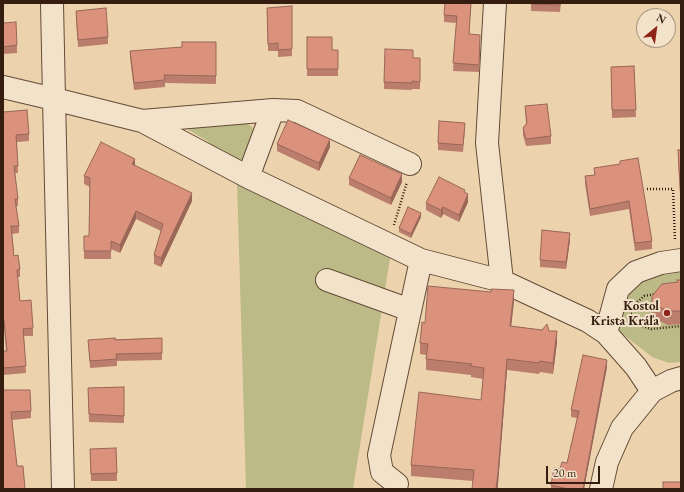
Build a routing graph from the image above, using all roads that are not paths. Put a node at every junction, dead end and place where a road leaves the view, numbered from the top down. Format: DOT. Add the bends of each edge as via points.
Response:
graph roads {
  1 [pos="52,3"];
  2 [pos="496,3"];
  3 [pos="3,87"];
  4 [pos="54,99"];
  5 [pos="272,110"];
  6 [pos="142,121"];
  7 [pos="410,164"];
  8 [pos="248,177"];
  9 [pos="421,260"];
  10 [pos="678,261"];
  11 [pos="327,280"];
  12 [pos="502,281"];
  13 [pos="410,310"];
  14 [pos="608,325"];
  15 [pos="681,378"];
  16 [pos="652,391"];
  17 [pos="397,484"];
  18 [pos="63,489"];
  19 [pos="601,489"];
  1 -- 4 [label="street"];
  2 -- 12 [label="street" via="487,143"];
  3 -- 4 [label="street"];
  4 -- 6 [label="street"];
  4 -- 18 [label="street"];
  5 -- 6 [label="street"];
  5 -- 7 [label="street" via="297,111"];
  5 -- 8 [label="street"];
  6 -- 8 [label="street"];
  8 -- 9 [label="street"];
  9 -- 12 [label="street"];
  9 -- 13 [label="street"];
  10 -- 14 [label="street" via="661,263 636,272 618,289"];
  11 -- 13 [label="street"];
  12 -- 14 [label="street" via="588,321"];
  13 -- 17 [label="street" via="379,455 382,472"];
  14 -- 16 [label="street"];
  15 -- 16 [label="street"];
  16 -- 19 [label="street" via="622,428 607,462"];
}
